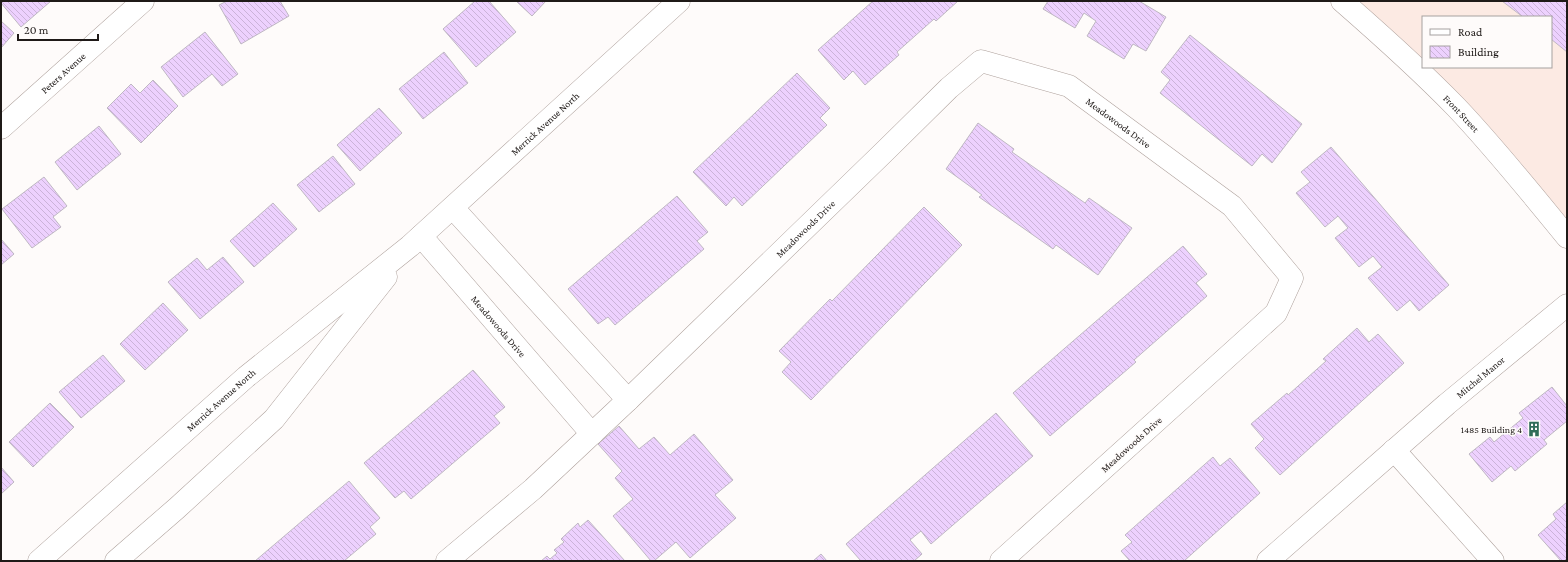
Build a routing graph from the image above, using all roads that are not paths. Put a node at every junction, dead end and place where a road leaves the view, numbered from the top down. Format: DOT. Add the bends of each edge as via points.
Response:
graph roads {
  1 [pos="144,1"];
  2 [pos="679,1"];
  3 [pos="1342,1"];
  4 [pos="1,128"];
  5 [pos="453,208"];
  6 [pos="1567,237"];
  7 [pos="416,241"];
  8 [pos="1567,305"];
  9 [pos="628,400"];
  10 [pos="592,434"];
  11 [pos="1394,450"];
  12 [pos="39,561"];
  13 [pos="116,561"];
  14 [pos="447,561"];
  15 [pos="1001,561"];
  16 [pos="1268,561"];
  17 [pos="1494,561"];
  1 -- 4 [label="street, Peters Avenue"];
  2 -- 5 [label="street, Merrick Avenue North"];
  3 -- 6 [label="street, Front Street" via="1456,108"];
  5 -- 7 [label="street, Merrick Avenue North"];
  5 -- 9 [label="street"];
  7 -- 10 [label="street, Meadowoods Drive"];
  7 -- 12 [label="street, Merrick Avenue North" via="246,377"];
  7 -- 13 [label="street, Merrick Avenue North" via="274,419 178,508"];
  8 -- 11 [label="street, Mitchel Manor"];
  9 -- 10 [label="street, Meadowoods Drive"];
  9 -- 15 [label="street, Meadowoods Drive" via="949,88 981,61 1069,86 1232,206 1292,278 1276,313"];
  10 -- 14 [label="street, Meadowoods Drive" via="533,489"];
  11 -- 16 [label="street, Mitchel Manor"];
  11 -- 17 [label="street"];
}
